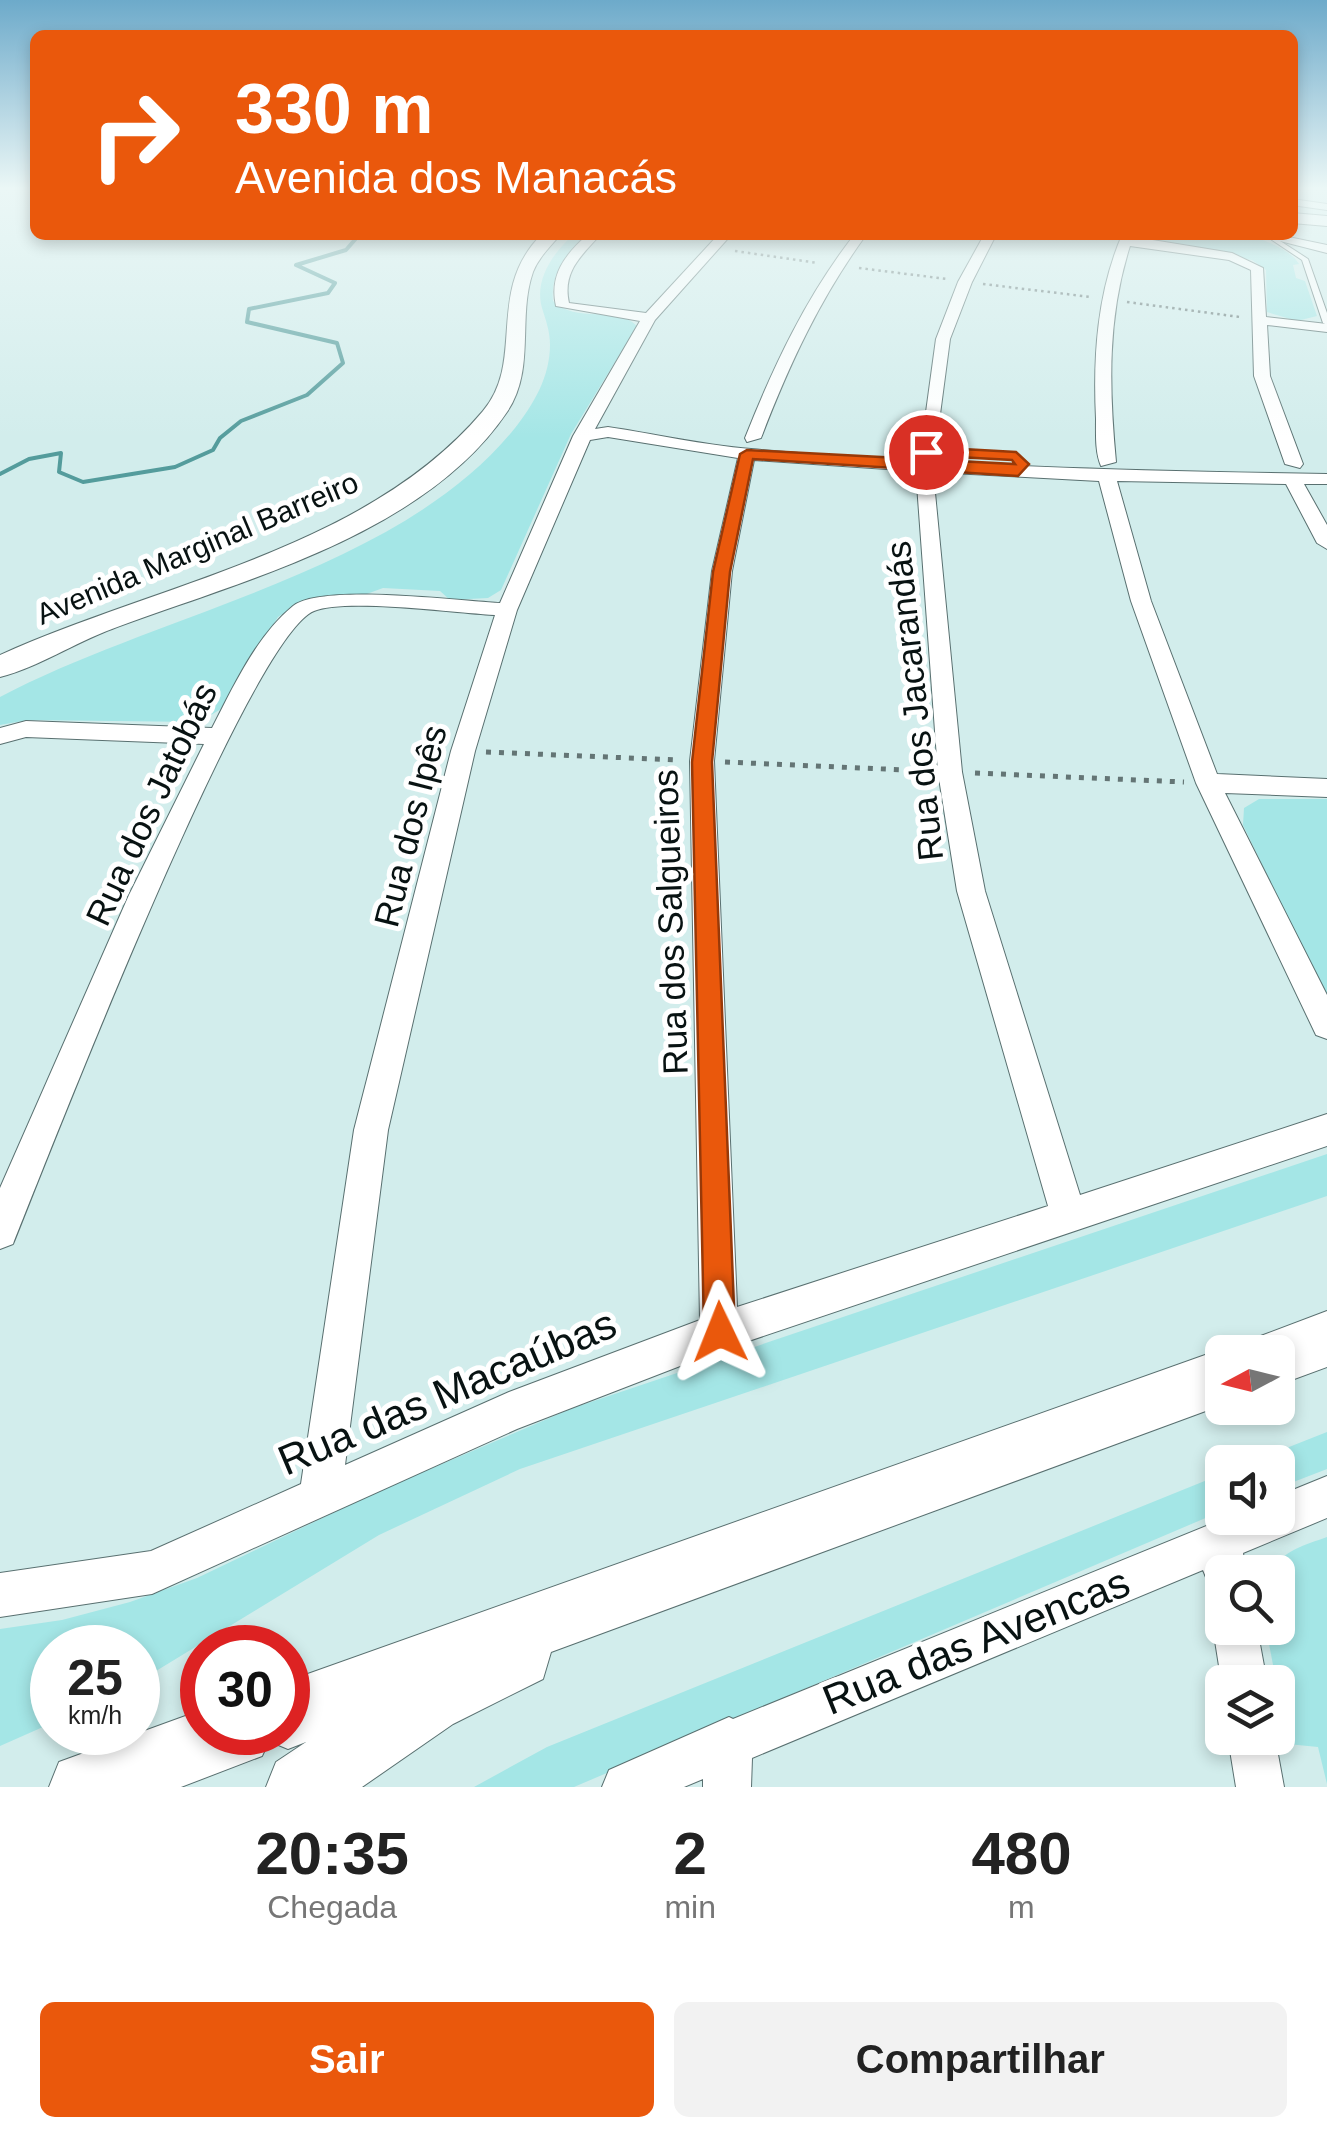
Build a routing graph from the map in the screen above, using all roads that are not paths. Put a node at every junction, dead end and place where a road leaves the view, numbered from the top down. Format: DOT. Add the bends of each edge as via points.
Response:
graph roads {
  1 [pos="504,271"];
  2 [pos="525,271"];
  3 [pos="562,271"];
  4 [pos="692,271"];
  5 [pos="832,271"];
  6 [pos="970,271"];
  7 [pos="1116,271"];
  8 [pos="1256,271"];
  9 [pos="1309,271"];
  10 [pos="649,318"];
  11 [pos="1258,320"];
  12 [pos="1327,326"];
  13 [pos="587,425"];
  14 [pos="750,446"];
  15 [pos="925,459"];
  16 [pos="1327,464"];
  17 [pos="1107,469"];
  18 [pos="1293,472"];
  19 [pos="1327,479"];
  20 [pos="1327,543"];
  21 [pos="507,610"];
  22 [pos="0,644"];
  23 [pos="0,667"];
  24 [pos="0,736"];
  25 [pos="218,736"];
  26 [pos="1208,784"];
  27 [pos="1327,788"];
  28 [pos="1327,1026"];
  29 [pos="1327,1130"];
  30 [pos="1068,1214"];
  31 [pos="0,1231"];
  32 [pos="720,1332"];
  33 [pos="1327,1339"];
  34 [pos="1295,1351"];
  35 [pos="1205,1383"];
  36 [pos="320,1494"];
  37 [pos="1327,1497"];
  38 [pos="1226,1555"];
  39 [pos="1205,1564"];
  40 [pos="709,1566"];
  41 [pos="0,1595"];
  42 [pos="310,1707"];
  43 [pos="180,1753"];
  44 [pos="1255,1755"];
  45 [pos="728,1764"];
  46 [pos="84,1787"];
  47 [pos="301,1787"];
  48 [pos="626,1787"];
  49 [pos="1260,1787"];
  1 -- 22 [label="street, Avenida Marginal Barreiro" via="482,392 428,452 376,490 313,523"];
  2 -- 23 [label="street, Avenida Marginal Barreiro" via="515,372 497,409 458,453 402,495 324,537"];
  3 -- 10 [label="street" via="563,306"];
  4 -- 10 [label="street, Rua dos Ipês"];
  5 -- 14 [label="street, Rua dos Salgueiros" via="791,340"];
  6 -- 15 [label="street, Rua dos Jacarandás" via="943,339"];
  7 -- 17 [label="street" via="1106,299 1100,366"];
  8 -- 11 [label="street"];
  9 -- 12 [label="lane"];
  10 -- 13 [label="street, Rua dos Ipês"];
  11 -- 12 [label="street"];
  11 -- 18 [label="street" via="1262,376"];
  13 -- 14 [label="street"];
  13 -- 21 [label="street, Rua dos Ipês"];
  14 -- 15 [label="street"];
  14 -- 32 [label="street, Rua dos Salgueiros" via="722,572 702,762"];
  15 -- 17 [label="street"];
  15 -- 30 [label="street, Rua dos Jacarandás" via="950,772 971,891"];
  16 -- 18 [label="street"];
  17 -- 18 [label="street"];
  17 -- 26 [label="street" via="1141,601"];
  18 -- 19 [label="street"];
  18 -- 20 [label="street"];
  21 -- 25 [label="street, Rua dos Jatobás" via="334,601 302,607 282,622"];
  21 -- 36 [label="street, Rua dos Ipês" via="462,751 372,1130"];
  24 -- 25 [label="street" via="26,728"];
  25 -- 31 [label="street, Rua dos Jatobás" via="41,1125"];
  26 -- 27 [label="street"];
  26 -- 28 [label="street"];
  29 -- 30 [label="street, Rua das Macaúbas"];
  30 -- 32 [label="street, Rua das Macaúbas"];
  32 -- 36 [label="street, Rua das Macaúbas" via="509,1412"];
  33 -- 34 [label="street"];
  35 -- 40 [label="street"];
  36 -- 41 [label="street, Rua das Macaúbas" via="152,1572"];
  37 -- 38 [label="street, Rua das Avencas"];
  39 -- 45 [label="street, Rua das Avencas"];
  40 -- 42 [label="street"];
  40 -- 47 [label="street" via="429,1700"];
  43 -- 46 [label="street"];
  44 -- 49 [label="street"];
  45 -- 48 [label="street, Rua das Avencas"];
}
